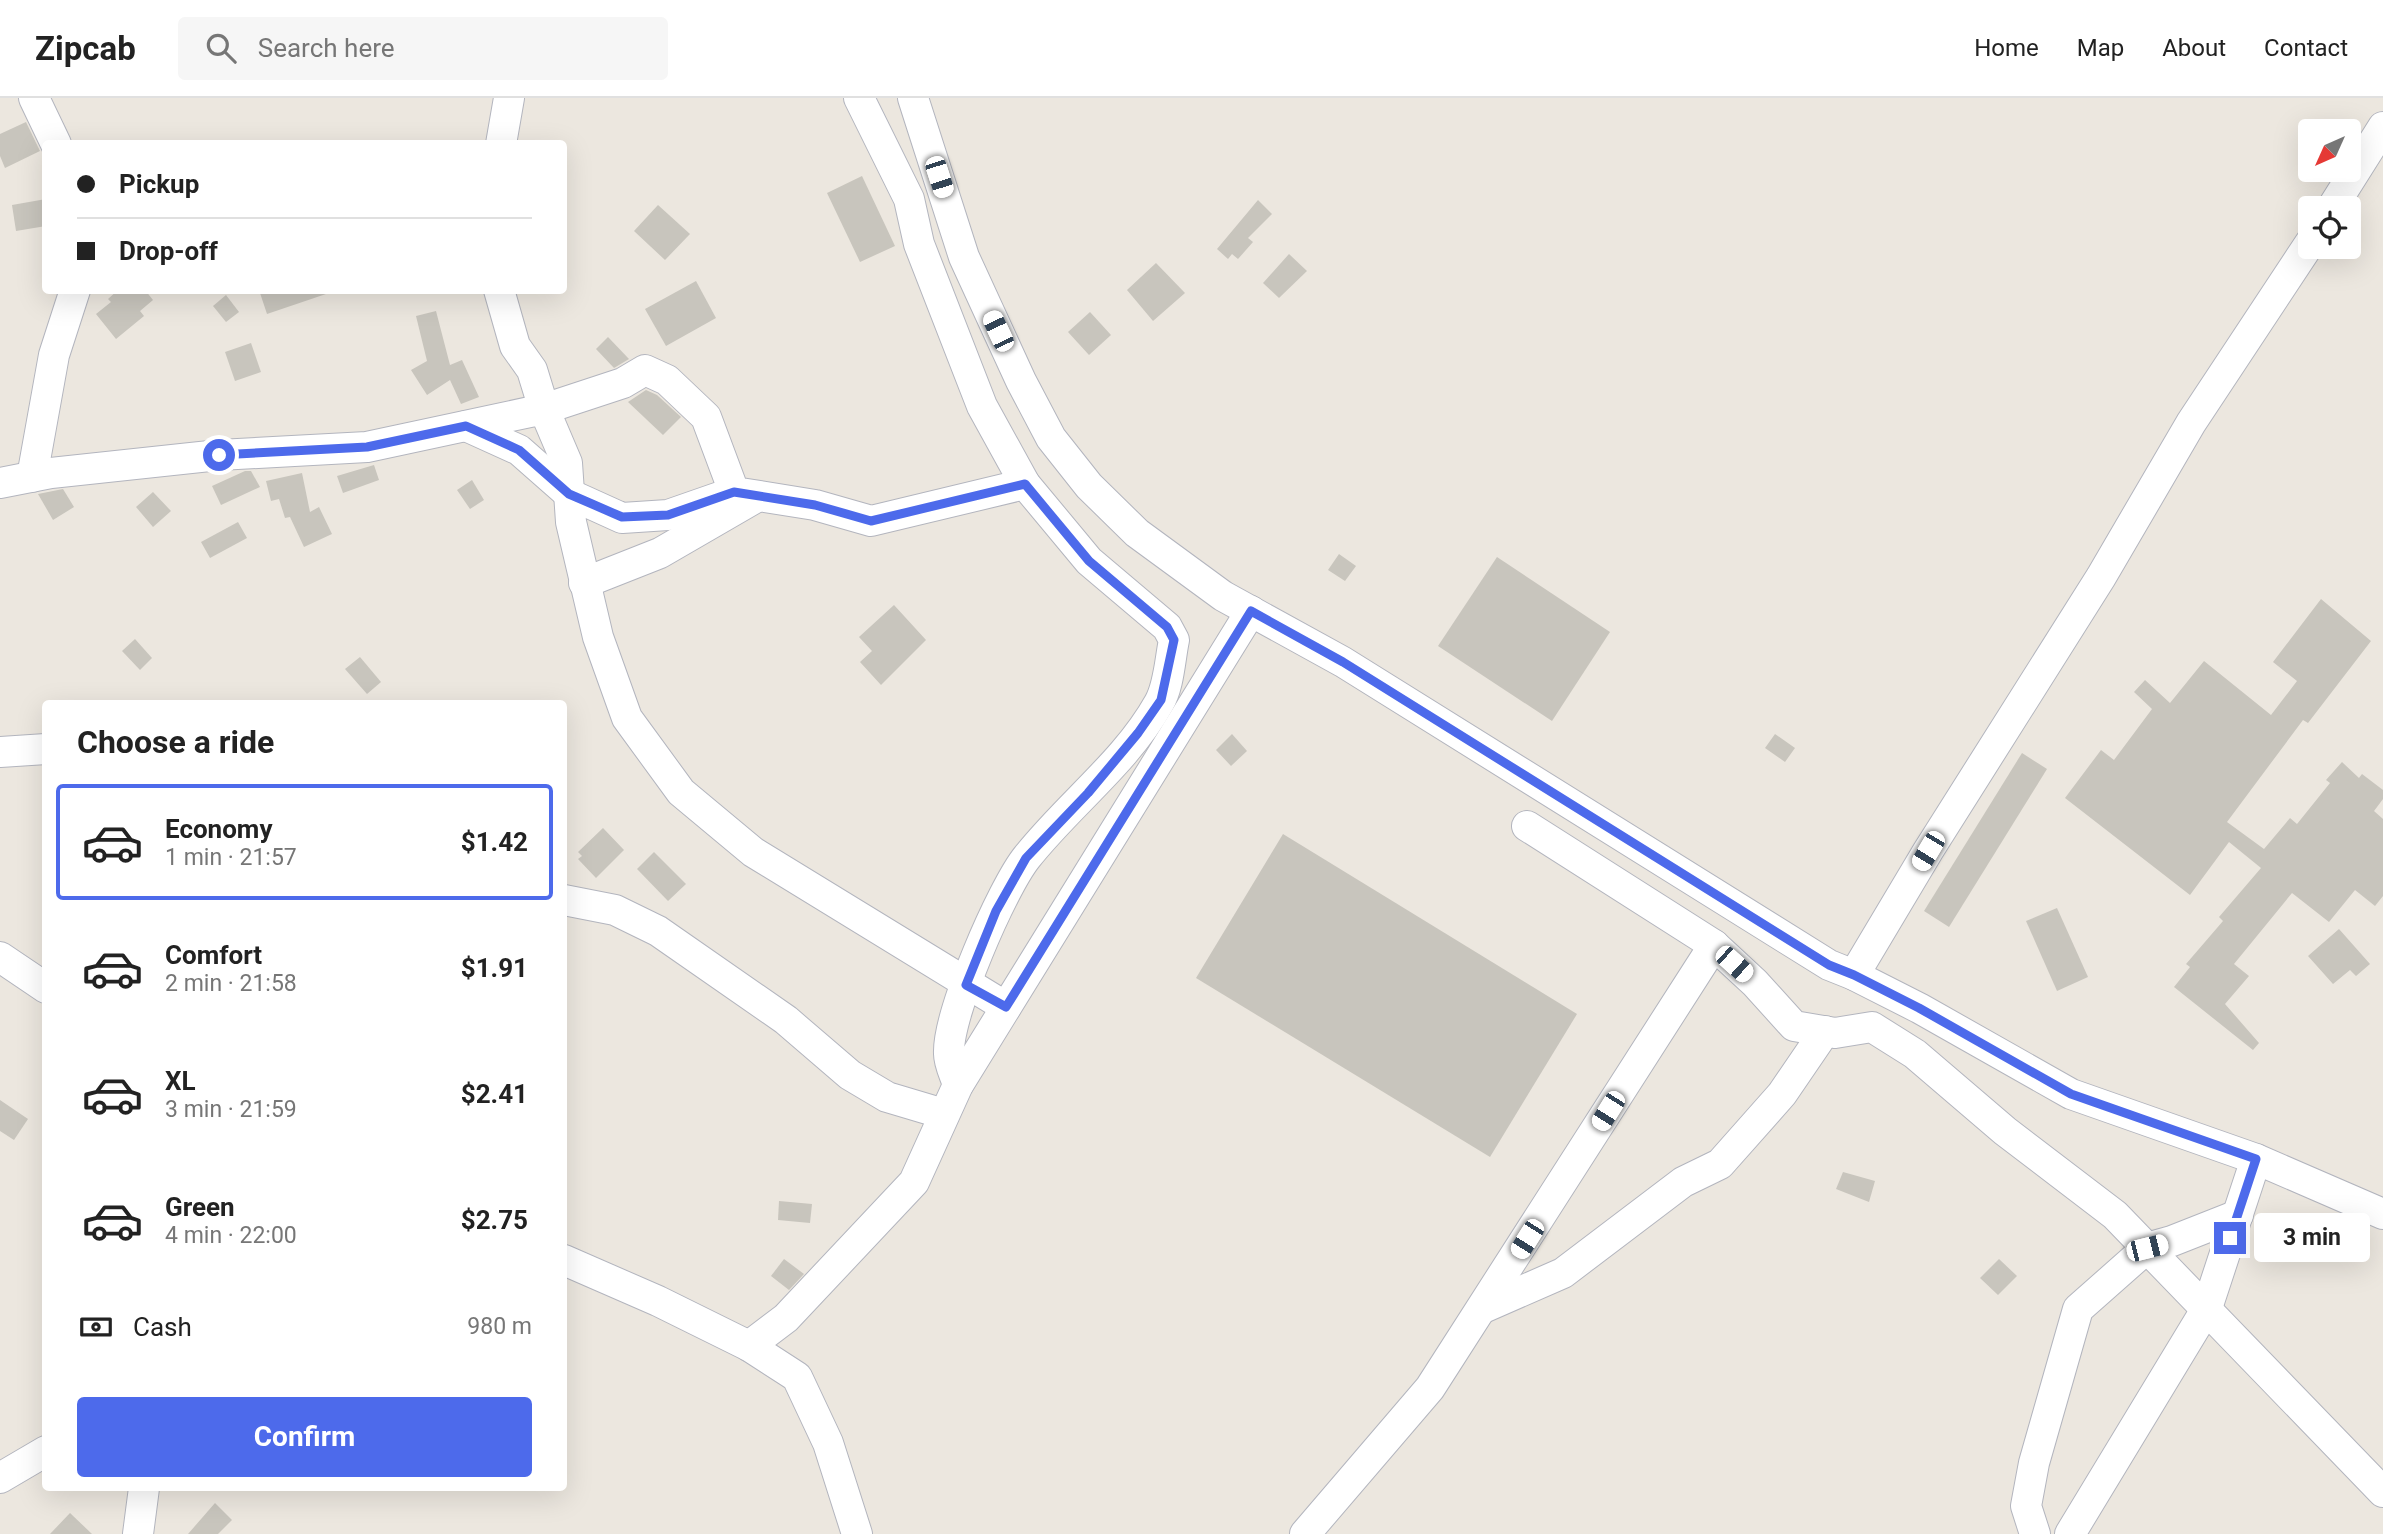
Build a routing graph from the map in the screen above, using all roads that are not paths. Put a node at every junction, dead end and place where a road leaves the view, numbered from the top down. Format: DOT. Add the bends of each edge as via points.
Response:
graph roads {
  1 [pos="34,98"];
  2 [pos="509,98"];
  3 [pos="859,98"];
  4 [pos="913,98"];
  5 [pos="2383,127"];
  6 [pos="54,140"];
  7 [pos="502,140"];
  8 [pos="2340,196"];
  9 [pos="2299,259"];
  10 [pos="74,294"];
  11 [pos="500,294"];
  12 [pos="544,409"];
  13 [pos="466,426"];
  14 [pos="32,477"];
  15 [pos="0,484"];
  16 [pos="1025,484"];
  17 [pos="569,494"];
  18 [pos="746,494"];
  19 [pos="584,583"];
  20 [pos="1251,611"];
  21 [pos="42,749"];
  22 [pos="0,752"];
  23 [pos="1527,826"];
  24 [pos="567,901"];
  25 [pos="1714,946"];
  26 [pos="0,957"];
  27 [pos="1854,975"];
  28 [pos="42,985"];
  29 [pos="966,985"];
  30 [pos="1006,1007"];
  31 [pos="1825,1031"];
  32 [pos="958,1084"];
  33 [pos="944,1114"];
  34 [pos="2256,1159"];
  35 [pos="2383,1214"];
  36 [pos="2238,1215"];
  37 [pos="2147,1248"];
  38 [pos="567,1261"];
  39 [pos="1483,1308"];
  40 [pos="2207,1308"];
  41 [pos="749,1346"];
  42 [pos="42,1453"];
  43 [pos="0,1478"];
  44 [pos="144,1491"];
  45 [pos="2383,1492"];
  46 [pos="138,1534"];
  47 [pos="858,1534"];
  48 [pos="1305,1534"];
  49 [pos="2035,1534"];
  50 [pos="2070,1534"];
  1 -- 6 [label="street"];
  2 -- 7 [label="street"];
  3 -- 16 [label="street" via="909,199 919,244 982,406"];
  4 -- 20 [label="street" via="964,257 1051,438 1089,486 1137,533"];
  5 -- 8 [label="street"];
  9 -- 27 [label="street" via="2191,423"];
  10 -- 14 [label="street" via="54,355"];
  11 -- 12 [label="street" via="514,346 532,370"];
  12 -- 13 [label="street"];
  12 -- 17 [label="street" via="568,463"];
  12 -- 18 [label="street" via="623,383 645,370 667,380 706,417"];
  13 -- 14 [label="street" via="367,447 219,455"];
  13 -- 17 [label="street" via="519,450"];
  14 -- 15 [label="street"];
  16 -- 18 [label="street" via="871,521 815,505"];
  16 -- 29 [label="street" via="1089,561 1167,627 1174,640 1161,700 1088,793 1026,858 996,911"];
  17 -- 18 [label="street" via="622,517 668,515"];
  17 -- 19 [label="street" via="570,522"];
  18 -- 19 [label="street" via="660,553"];
  19 -- 29 [label="street" via="627,718 681,792 753,852"];
  20 -- 27 [label="street" via="1343,662 1829,965"];
  20 -- 30 [label="street"];
  21 -- 22 [label="street"];
  23 -- 25 [label="street"];
  24 -- 33 [label="street" via="615,910 658,931 786,1020 850,1075 887,1097"];
  25 -- 31 [label="street" via="1794,1026"];
  25 -- 39 [label="street"];
  26 -- 28 [label="street"];
  27 -- 34 [label="street" via="2071,1094"];
  29 -- 30 [label="street"];
  29 -- 32 [label="street" via="955,1011 948,1055"];
  30 -- 32 [label="street"];
  31 -- 37 [label="street" via="1872,1027 1914,1054 2115,1215"];
  31 -- 39 [label="street" via="1782,1094 1720,1164 1683,1182 1563,1273"];
  32 -- 33 [label="street"];
  33 -- 41 [label="street" via="914,1182 786,1318"];
  34 -- 35 [label="street"];
  34 -- 36 [label="street"];
  36 -- 37 [label="street"];
  36 -- 40 [label="street"];
  37 -- 40 [label="street"];
  37 -- 49 [label="street" via="2078,1309 2034,1463 2026,1506"];
  38 -- 41 [label="street"];
  39 -- 48 [label="street" via="1430,1388"];
  40 -- 45 [label="street"];
  40 -- 50 [label="street"];
  41 -- 47 [label="street" via="797,1377 828,1443"];
  42 -- 43 [label="street"];
  44 -- 46 [label="street"];
}
